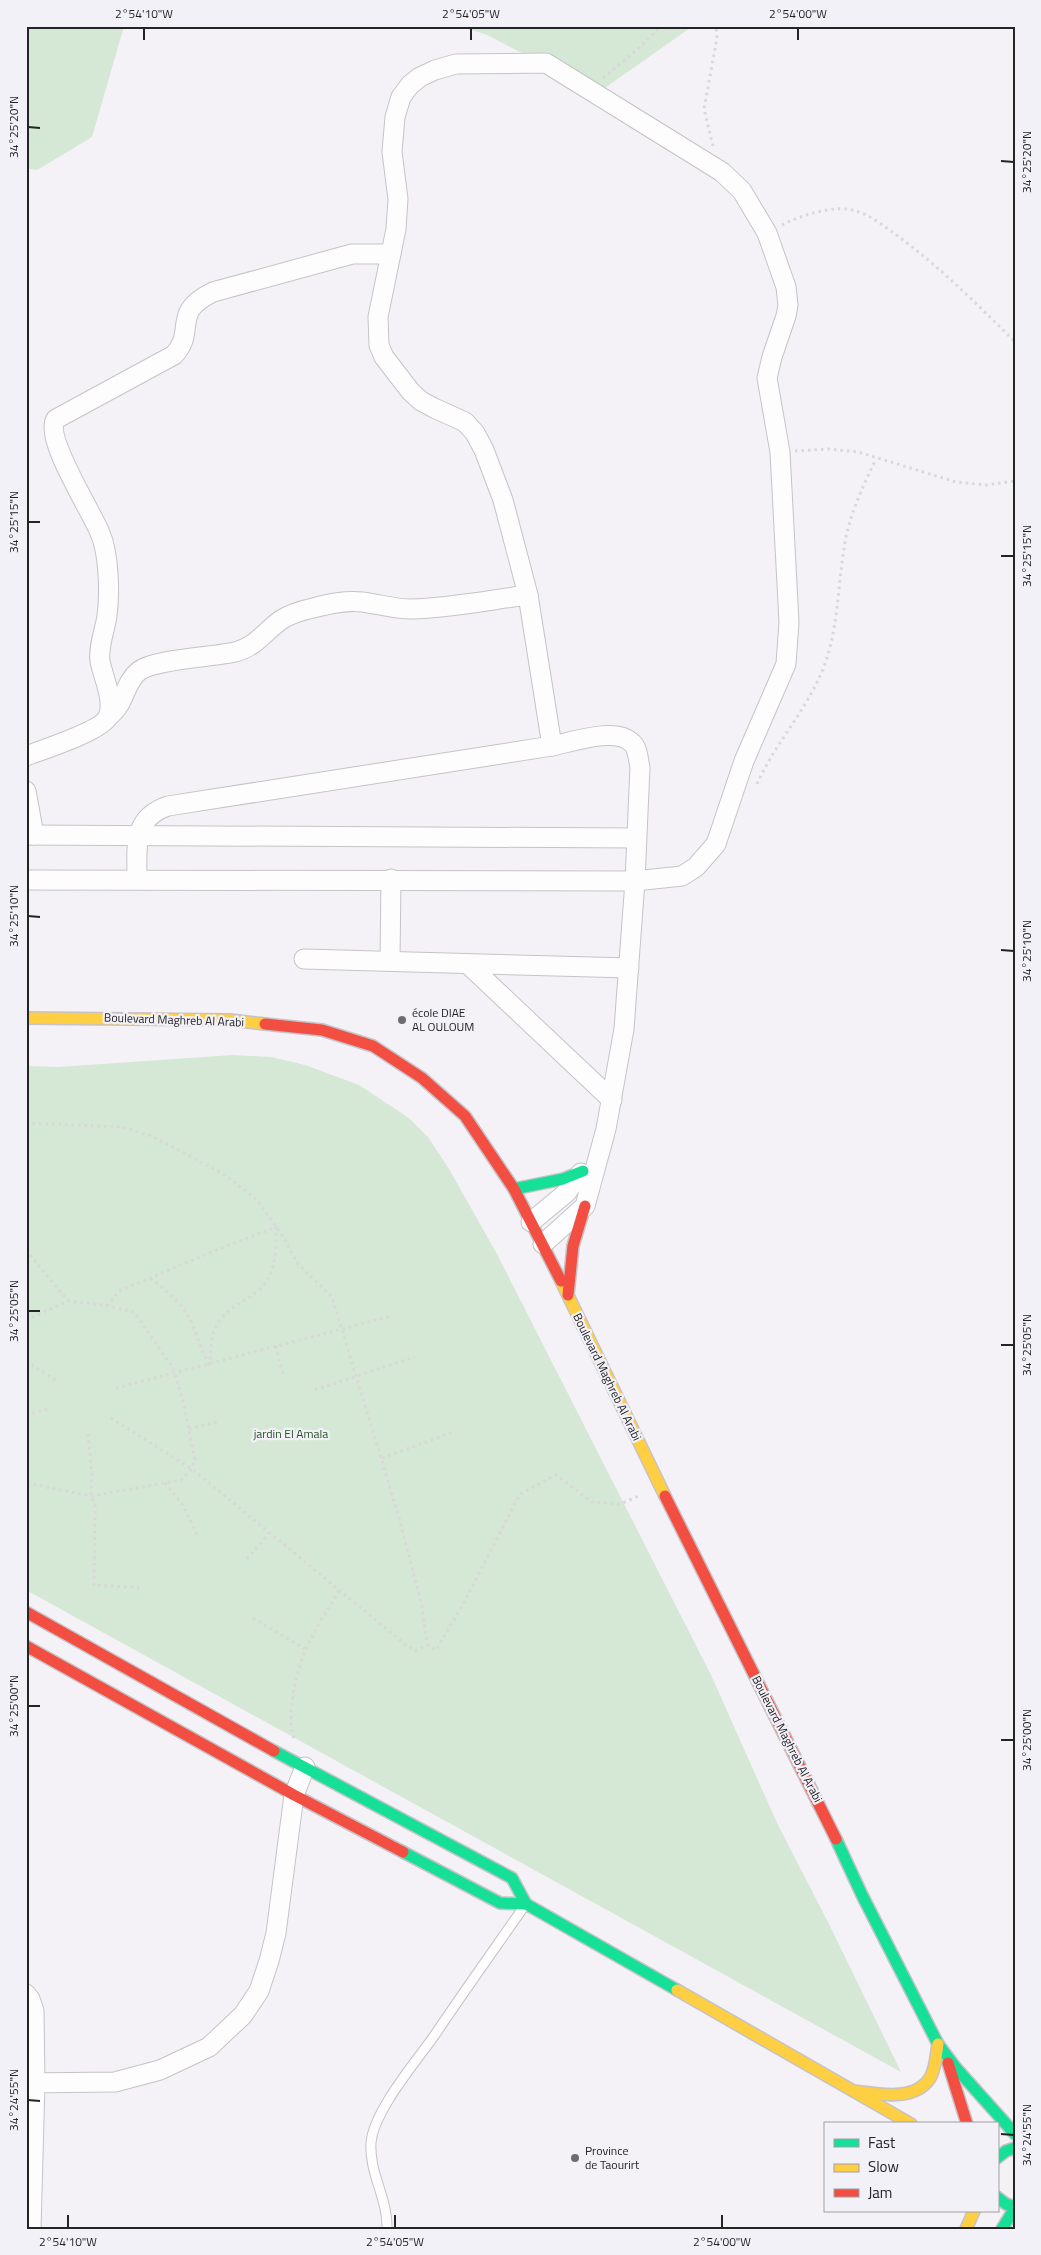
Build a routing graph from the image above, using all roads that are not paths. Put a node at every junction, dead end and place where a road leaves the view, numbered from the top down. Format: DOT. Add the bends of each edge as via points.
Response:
graph roads {
  1 [pos="391,254"];
  2 [pos="528,595"];
  3 [pos="108,717"];
  4 [pos="552,746"];
  5 [pos="26,756"];
  6 [pos="26,791"];
  7 [pos="30,835"];
  8 [pos="138,835"];
  9 [pos="636,838"];
  10 [pos="137,879"];
  11 [pos="390,879"];
  12 [pos="26,880"];
  13 [pos="635,881"];
  14 [pos="304,958"];
  15 [pos="390,960"];
  16 [pos="469,965"];
  17 [pos="630,968"];
  18 [pos="26,1018"];
  19 [pos="612,1100"];
  20 [pos="603,1141"];
  21 [pos="583,1170"];
  22 [pos="514,1190"];
  23 [pos="585,1206"];
  24 [pos="531,1222"];
  25 [pos="543,1244"];
  26 [pos="568,1297"];
  27 [pos="26,1612"];
  28 [pos="26,1646"];
  29 [pos="107,1674"];
  30 [pos="305,1767"];
  31 [pos="294,1796"];
  32 [pos="526,1904"];
  33 [pos="26,1994"];
  34 [pos="938,2044"];
  35 [pos="947,2059"];
  36 [pos="31,2083"];
  37 [pos="854,2092"];
  38 [pos="907,2122"];
  39 [pos="966,2122"];
  40 [pos="1015,2134"];
  41 [pos="1015,2148"];
  42 [pos="998,2157"];
  43 [pos="998,2198"];
  44 [pos="1015,2207"];
  45 [pos="974,2212"];
  46 [pos="29,2223"];
  47 [pos="387,2229"];
  48 [pos="966,2229"];
  49 [pos="1002,2229"];
  1 -- 2 [label="street" via="378,317 379,345 390,364 421,401 465,422 475,433 503,500"];
  1 -- 3 [label="street" via="352,254 213,292 188,310 182,346 174,355 52,424 64,461 100,533 106,554 107,614 100,660 109,698"];
  1 -- 13 [label="street" via="398,199 392,152 395,117 401,97 420,77 456,64 546,63 722,172 742,191 766,233 781,269 788,305 767,378 780,452 789,622 786,664 744,761 716,844 696,867 682,876"];
  2 -- 3 [label="street" via="411,609 385,608 362,602 312,608 282,620 246,649 140,670 131,680 121,704"];
  2 -- 4 [label="street"];
  3 -- 5 [label="street" via="98,727"];
  4 -- 8 [label="street" via="183,802 155,810"];
  4 -- 9 [label="street" via="618,735 632,742 638,752 640,767"];
  6 -- 7 [label="street"];
  7 -- 8 [label="street"];
  8 -- 9 [label="street"];
  8 -- 10 [label="street"];
  9 -- 13 [label="street"];
  10 -- 11 [label="street"];
  10 -- 12 [label="street"];
  11 -- 13 [label="street"];
  11 -- 15 [label="street"];
  13 -- 17 [label="street"];
  14 -- 15 [label="street"];
  15 -- 16 [label="street"];
  16 -- 17 [label="street"];
  16 -- 19 [label="street"];
  17 -- 19 [label="street"];
  18 -- 22 [label="main road, Boulevard Maghreb Al Arabi" via="230,1020 322,1030 373,1046 422,1078 465,1116"];
  19 -- 20 [label="street"];
  20 -- 21 [label="street"];
  20 -- 23 [label="street"];
  21 -- 22 [label="main road" via="562,1179"];
  21 -- 24 [label="street" via="566,1193"];
  22 -- 24 [label="main road, Boulevard Maghreb Al Arabi"];
  23 -- 25 [label="street"];
  23 -- 26 [label="main road" via="573,1246"];
  24 -- 25 [label="main road, Boulevard Maghreb Al Arabi"];
  25 -- 26 [label="main road, Boulevard Maghreb Al Arabi"];
  26 -- 34 [label="main road, Boulevard Maghreb Al Arabi"];
  27 -- 29 [label="main road"];
  28 -- 29 [label="main road"];
  29 -- 30 [label="main road"];
  29 -- 31 [label="main road"];
  30 -- 31 [label="street"];
  30 -- 32 [label="main road" via="512,1878"];
  31 -- 32 [label="main road" via="500,1903"];
  31 -- 36 [label="street" via="274,1942 259,1992 243,2015 209,2047 160,2070 115,2082"];
  32 -- 37 [label="main road"];
  32 -- 47 [label="lane" via="373,2128 372,2163 388,2217"];
  33 -- 36 [label="street" via="34,2011"];
  34 -- 35 [label="main road, Boulevard Maghreb Al Arabi"];
  34 -- 37 [label="main road" via="930,2077 918,2089 891,2094"];
  35 -- 39 [label="main road, Boulevard Maghreb Al Arabi"];
  35 -- 40 [label="main road, Boulevard Maghreb Al Arabi"];
  36 -- 46 [label="street"];
  37 -- 38 [label="main road"];
  41 -- 42 [label="main road"];
  43 -- 44 [label="main road"];
  44 -- 49 [label="main road"];
  45 -- 48 [label="main road"];
}
